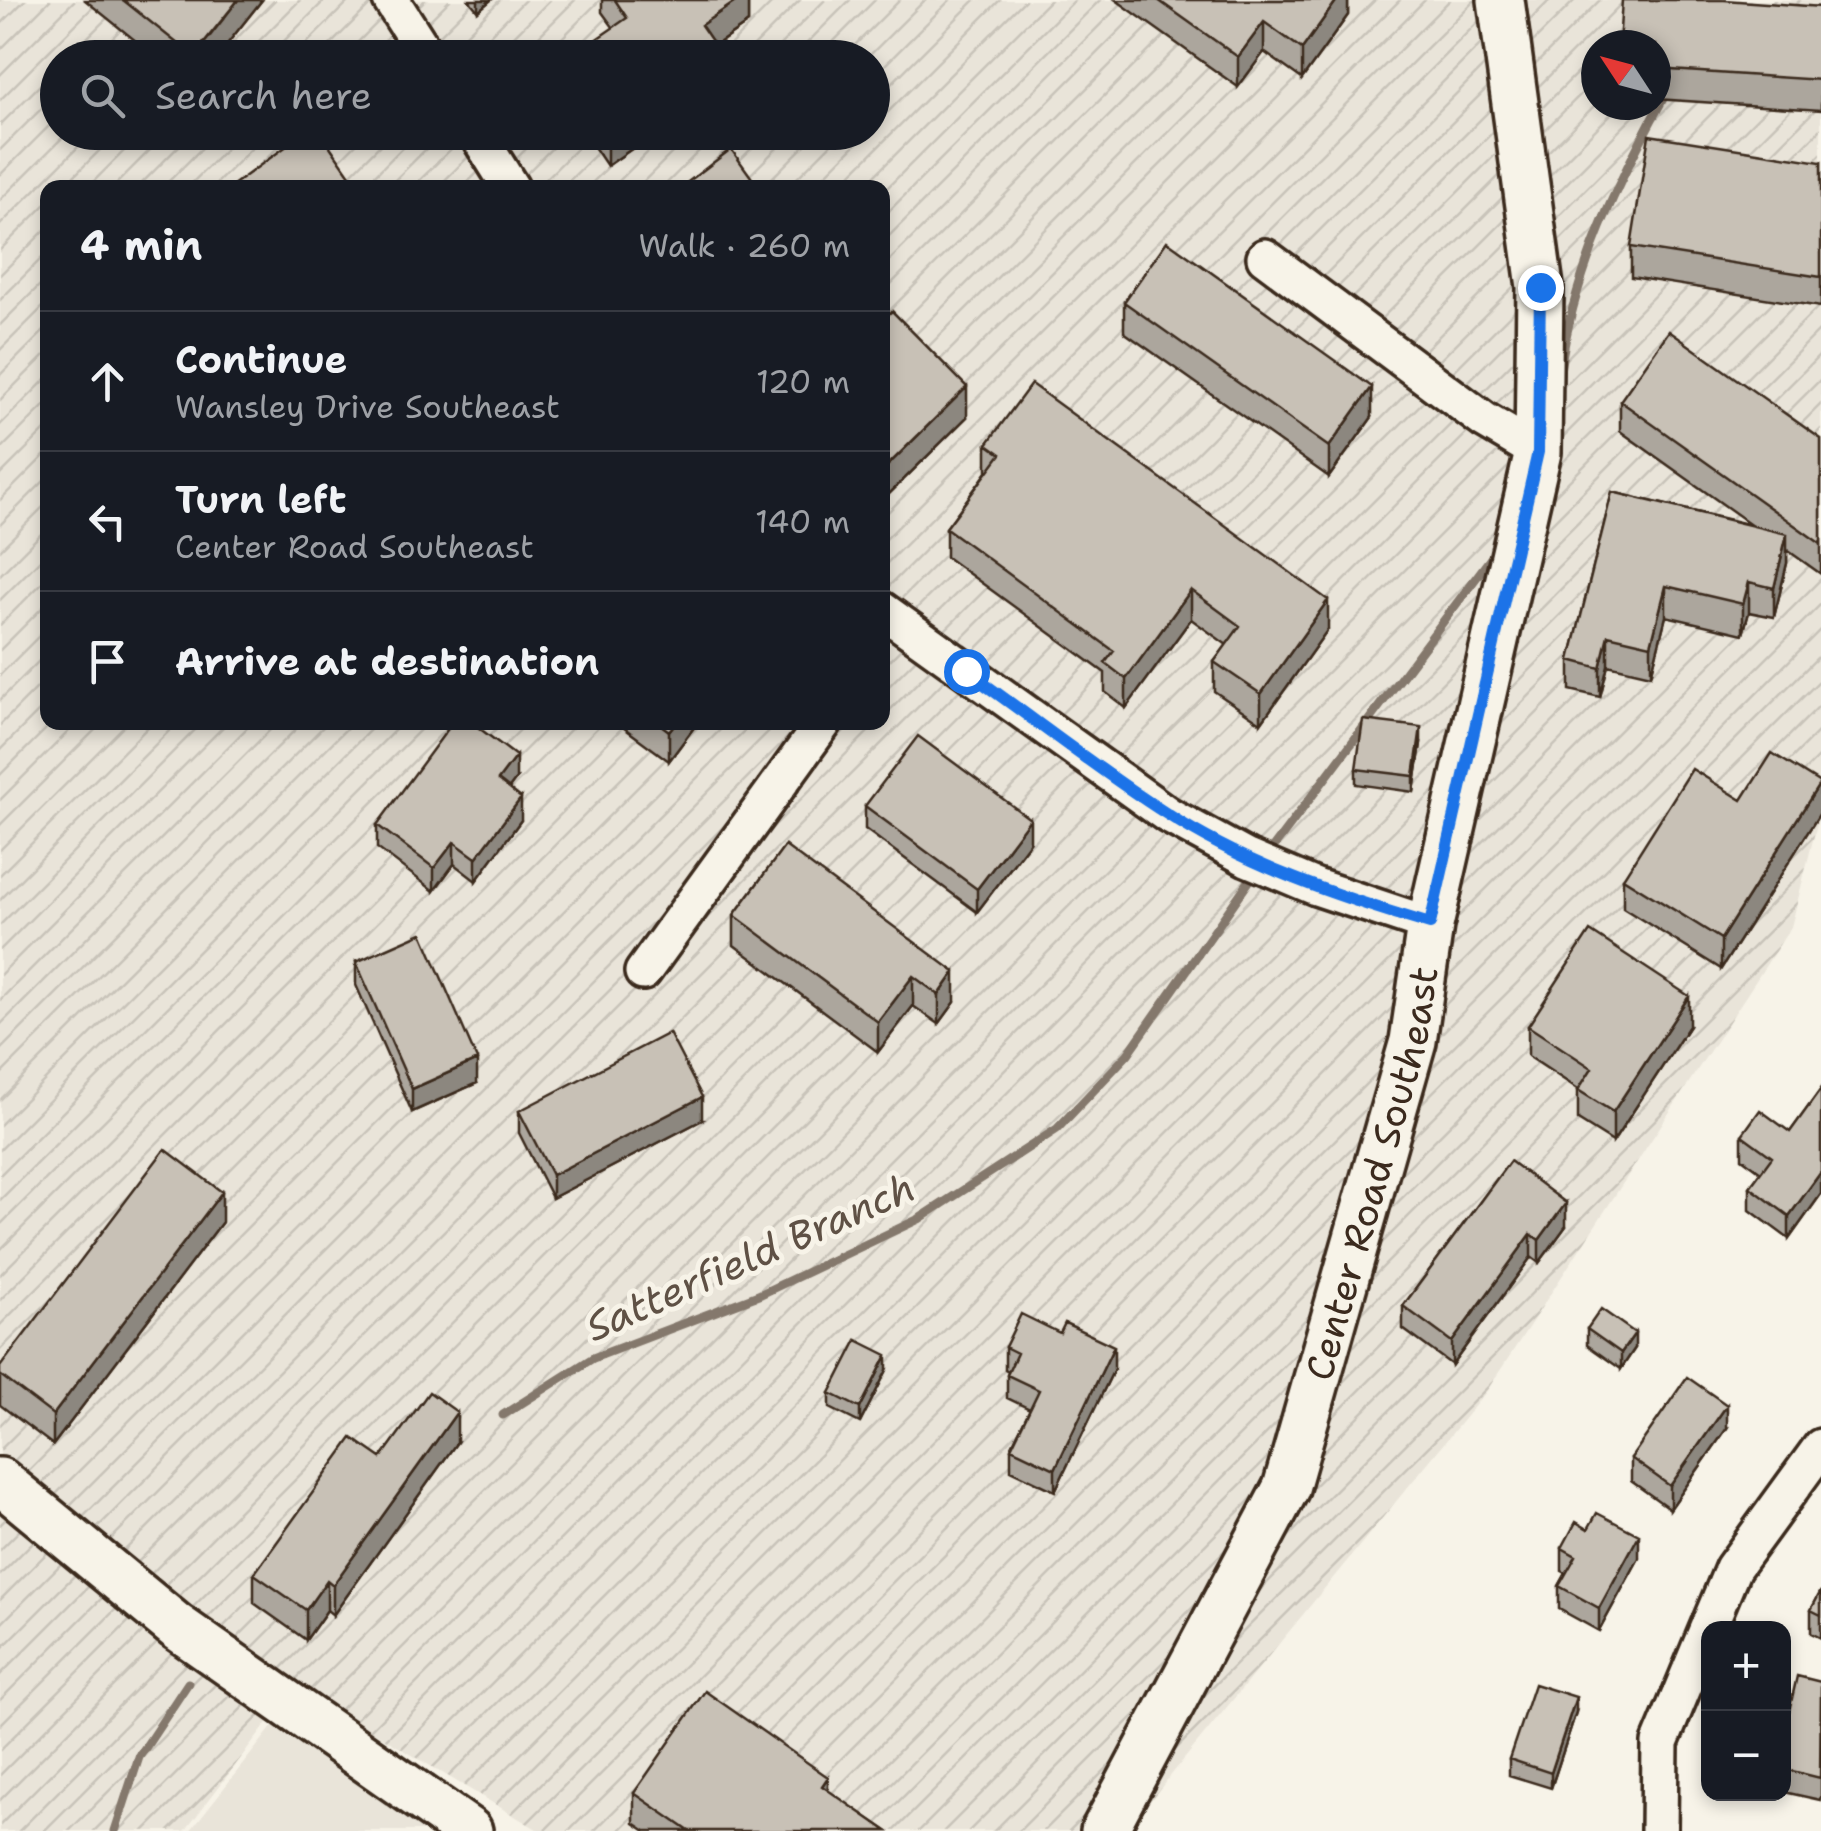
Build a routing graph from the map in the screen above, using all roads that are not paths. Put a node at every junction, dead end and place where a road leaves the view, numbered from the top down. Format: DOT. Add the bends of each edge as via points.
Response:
graph roads {
  1 [pos="391,0"];
  2 [pos="1501,0"];
  3 [pos="417,40"];
  4 [pos="488,150"];
  5 [pos="507,180"];
  6 [pos="1266,258"];
  7 [pos="1538,452"];
  8 [pos="890,626"];
  9 [pos="818,730"];
  10 [pos="1430,924"];
  11 [pos="643,972"];
  12 [pos="1821,1448"];
  13 [pos="0,1481"];
  14 [pos="469,1831"];
  15 [pos="1104,1831"];
  16 [pos="1659,1831"];
  1 -- 3 [label="street"];
  2 -- 7 [label="street, Center Road Southeast" via="1540,287"];
  4 -- 5 [label="street"];
  6 -- 7 [label="street" via="1484,420"];
  7 -- 10 [label="street, Center Road Southeast"];
  8 -- 10 [label="street" via="1168,815 1316,887"];
  9 -- 11 [label="street"];
  10 -- 15 [label="street, Center Road Southeast" via="1413,1041 1286,1488"];
  12 -- 16 [label="street" via="1732,1568 1660,1743"];
  13 -- 14 [label="street" via="176,1626"];
}
